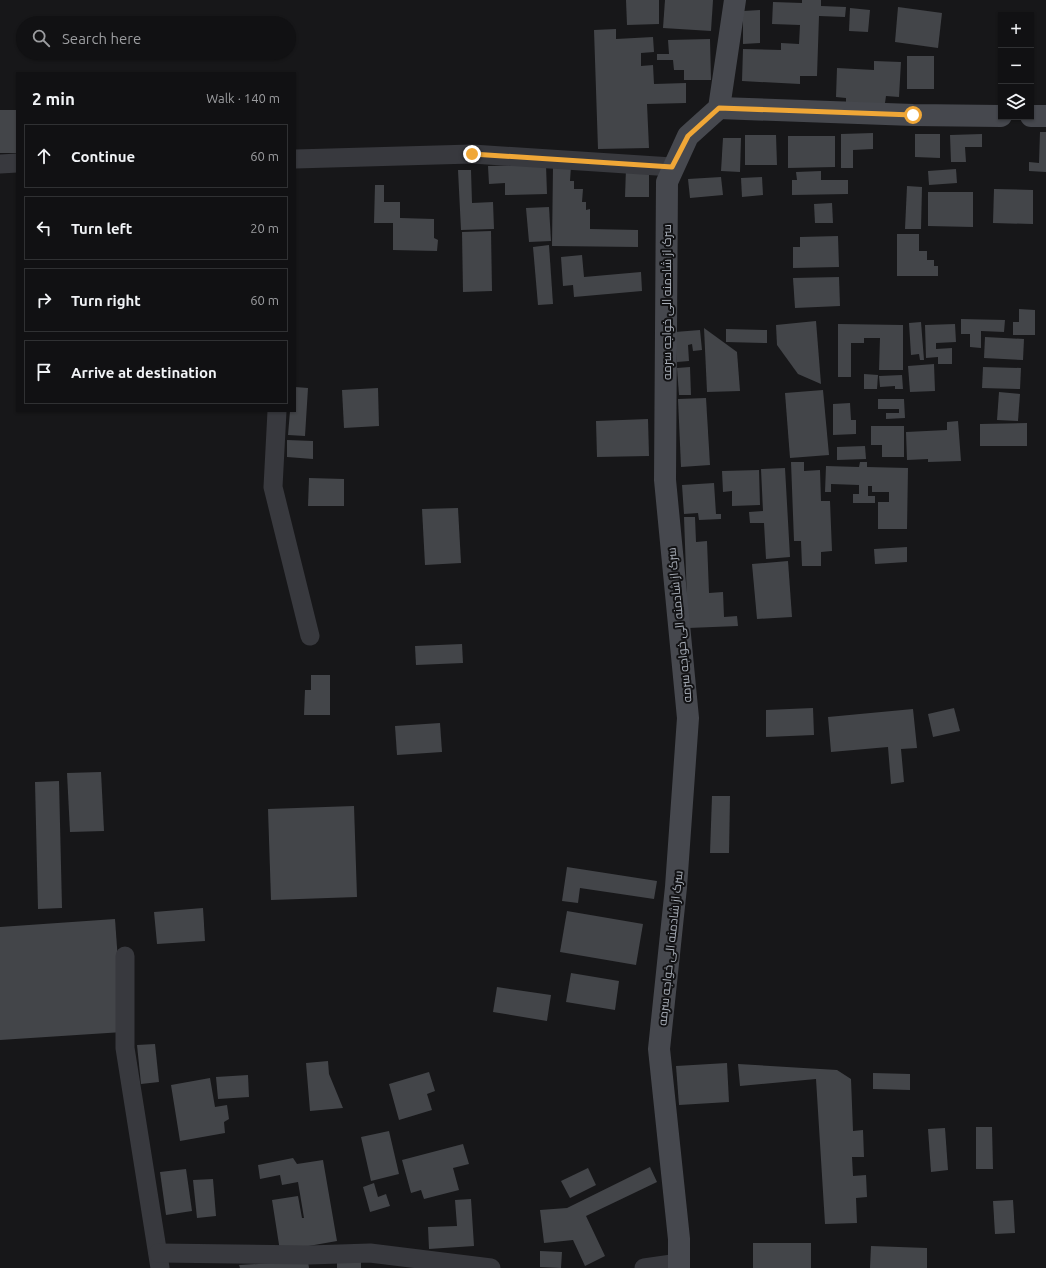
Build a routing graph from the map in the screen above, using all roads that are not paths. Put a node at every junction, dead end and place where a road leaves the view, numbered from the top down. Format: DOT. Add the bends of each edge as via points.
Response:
graph roads {
  1 [pos="735,0"];
  2 [pos="719,108"];
  3 [pos="998,116"];
  4 [pos="1034,116"];
  5 [pos="1046,116"];
  6 [pos="296,159"];
  7 [pos="16,163"];
  8 [pos="0,164"];
  9 [pos="672,167"];
  10 [pos="277,412"];
  11 [pos="310,636"];
  12 [pos="125,956"];
  13 [pos="159,1260"];
  14 [pos="679,1265"];
  15 [pos="491,1268"];
  16 [pos="644,1268"];
  1 -- 2 [label="street"];
  2 -- 3 [label="street"];
  2 -- 9 [label="street, سرک از شادمنه الی خواجه سرمه" via="688,136"];
  4 -- 5 [label="street"];
  6 -- 9 [label="street" via="472,154"];
  7 -- 8 [label="street"];
  9 -- 14 [label="street, سرک از شادمنه الی خواجه سرمه" via="667,182 665,480 688,718 676,887 659,1049 679,1239"];
  10 -- 11 [label="street" via="273,487"];
  12 -- 13 [label="street" via="126,1048"];
  13 -- 15 [label="street" via="370,1253"];
  14 -- 16 [label="street"];
}
